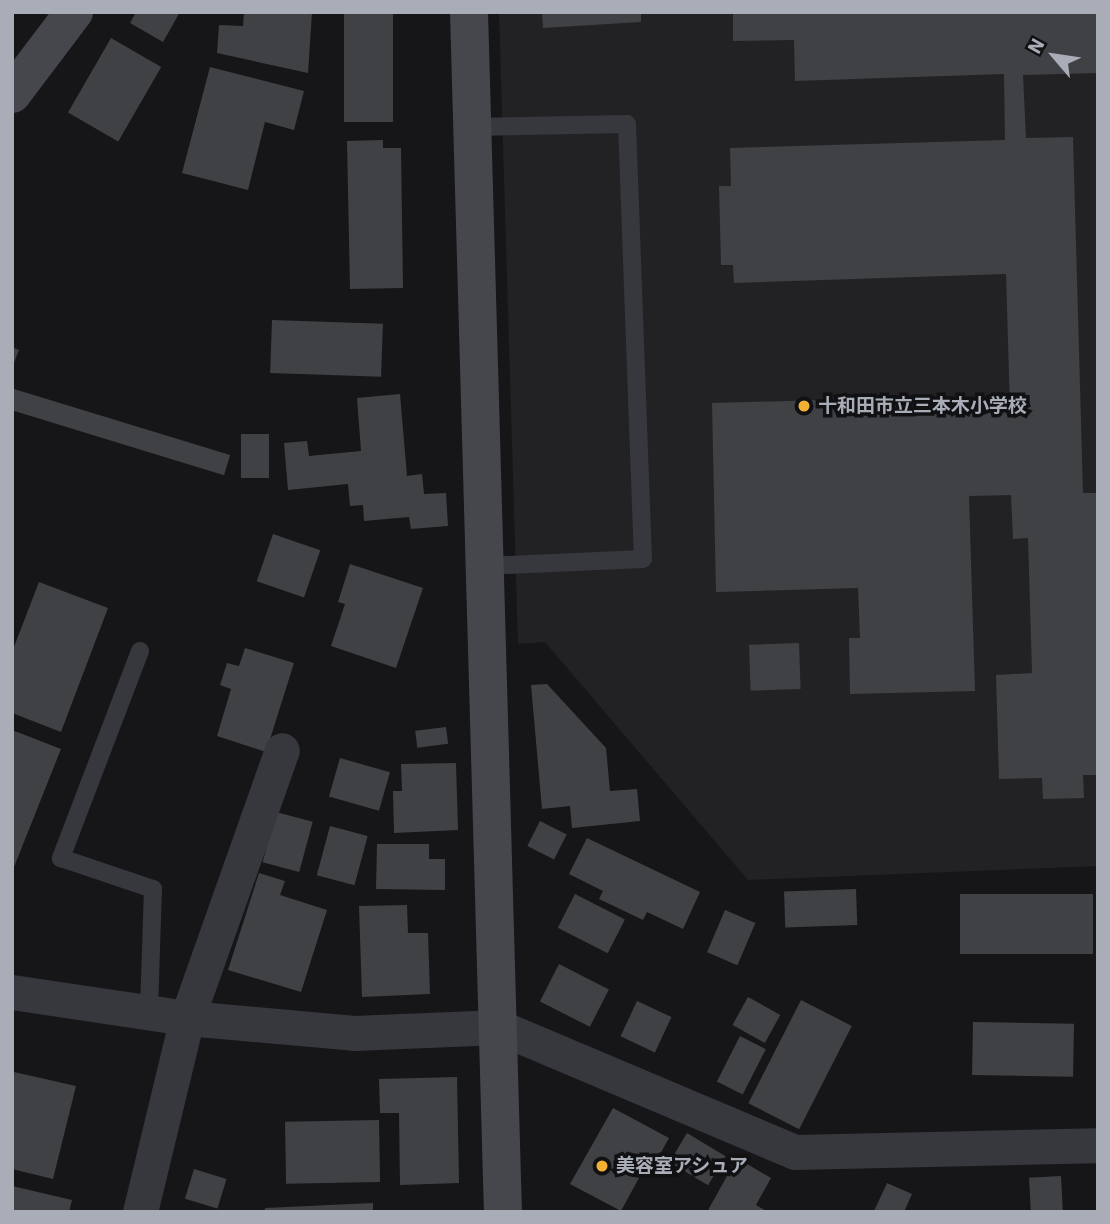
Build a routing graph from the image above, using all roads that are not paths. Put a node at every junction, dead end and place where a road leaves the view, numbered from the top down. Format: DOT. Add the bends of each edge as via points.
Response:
graph roads {
  1 [pos="74,12"];
  2 [pos="469,12"];
  3 [pos="12,94"];
  4 [pos="471,127"];
  5 [pos="483,566"];
  6 [pos="139,651"];
  7 [pos="282,750"];
  8 [pos="12,992"];
  9 [pos="149,1012"];
  10 [pos="187,1018"];
  11 [pos="499,1027"];
  12 [pos="1097,1145"];
  13 [pos="140,1212"];
  14 [pos="503,1212"];
  1 -- 3 [label="street"];
  2 -- 4 [label="street"];
  4 -- 5 [label="street"];
  4 -- 5 [label="lane" via="627,124 643,559"];
  5 -- 11 [label="street"];
  6 -- 9 [label="lane" via="61,858 153,889"];
  7 -- 10 [label="street"];
  8 -- 9 [label="street"];
  9 -- 10 [label="street"];
  10 -- 11 [label="street" via="354,1032"];
  10 -- 13 [label="street"];
  11 -- 12 [label="street" via="795,1152"];
  11 -- 14 [label="street"];
}
